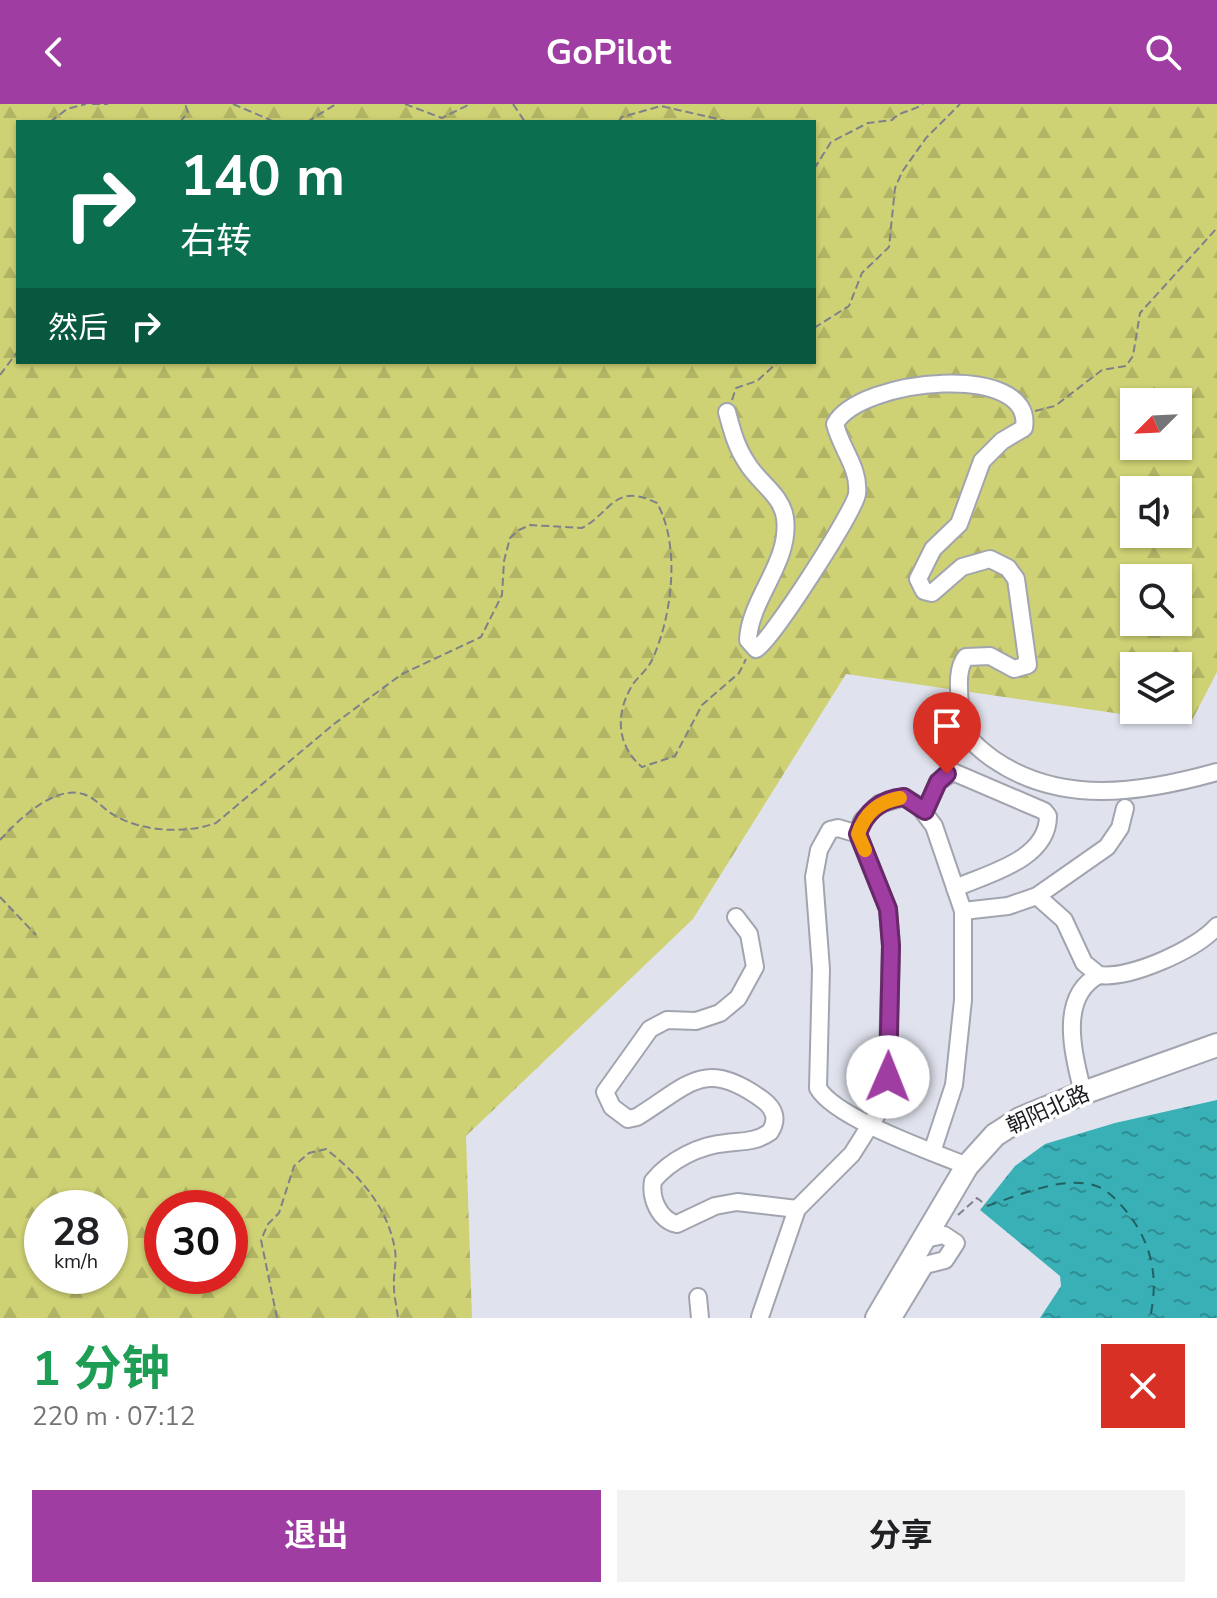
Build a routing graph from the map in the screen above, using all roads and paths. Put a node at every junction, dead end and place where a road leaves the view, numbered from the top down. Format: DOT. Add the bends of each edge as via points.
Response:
graph roads {
  1 [pos="86,104"];
  2 [pos="92,104"];
  3 [pos="108,104"];
  4 [pos="233,104"];
  5 [pos="336,104"];
  6 [pos="405,104"];
  7 [pos="470,104"];
  8 [pos="923,104"];
  9 [pos="960,104"];
  10 [pos="53,120"];
  11 [pos="270,120"];
  12 [pos="310,120"];
  13 [pos="620,120"];
  14 [pos="722,120"];
  15 [pos="816,166"];
  16 [pos="1217,228"];
  17 [pos="816,327"];
  18 [pos="16,354"];
  19 [pos="776,364"];
  20 [pos="0,375"];
  21 [pos="1021,411"];
  22 [pos="727,412"];
  23 [pos="751,647"];
  24 [pos="1217,772"];
  25 [pos="1125,808"];
  26 [pos="925,811"];
  27 [pos="858,834"];
  28 [pos="0,840"];
  29 [pos="955,888"];
  30 [pos="1037,896"];
  31 [pos="0,897"];
  32 [pos="963,911"];
  33 [pos="736,917"];
  34 [pos="1216,932"];
  35 [pos="36,935"];
  36 [pos="1099,975"];
  37 [pos="1217,1045"];
  38 [pos="1083,1093"];
  39 [pos="869,1125"];
  40 [pos="932,1152"];
  41 [pos="967,1166"];
  42 [pos="987,1206"];
  43 [pos="797,1209"];
  44 [pos="940,1217"];
  45 [pos="925,1239"];
  46 [pos="698,1297"];
  47 [pos="760,1317"];
  48 [pos="277,1318"];
  49 [pos="398,1318"];
  50 [pos="700,1318"];
  51 [pos="877,1318"];
  52 [pos="893,1318"];
  1 -- 10 [label="path"];
  2 -- 3 [label="path"];
  4 -- 11 [label="path"];
  5 -- 12 [label="path"];
  6 -- 7 [label="path" via="442,118"];
  8 -- 15 [label="path" via="831,142"];
  9 -- 17 [label="path" via="902,172 895,188 889,247 862,273 849,306"];
  13 -- 14 [label="path" via="661,106"];
  16 -- 21 [label="path" via="1140,313 1133,356 1126,366 1102,370 1055,406"];
  18 -- 20 [label="path"];
  19 -- 22 [label="path" via="757,381 736,388"];
  21 -- 23 [label="street" via="999,393 953,380 849,406 835,424 855,470 857,498 784,620 764,646"];
  21 -- 24 [label="street" via="1024,428 982,461 959,524 933,549 918,579 924,591 932,593 962,567 990,559 1016,579 1028,665 1014,669 990,656 966,657 960,681 965,734 1005,767 1069,791 1117,792"];
  22 -- 23 [label="street" via="748,467 779,500 785,515 776,565 749,626"];
  23 -- 28 [label="path" via="739,673 702,705 675,756 642,767 630,757 620,717 634,683 651,663 668,612 669,555 657,503 615,498 582,528 530,525 519,530 510,538 502,595 481,637 402,674 216,823 195,831 145,826 112,815 83,794 67,793 29,813"];
  25 -- 30 [label="street" via="1107,847"];
  26 -- 27 [label="street" via="904,797 888,800 871,811"];
  26 -- 29 [label="street"];
  26 -- 29 [label="street" via="938,782 953,772 1048,816 1039,841 1025,856"];
  27 -- 39 [label="street" via="885,897 891,946 887,1090"];
  27 -- 39 [label="street" via="830,830 814,877 821,969 818,1088"];
  29 -- 32 [label="street"];
  30 -- 32 [label="street" via="1018,904"];
  30 -- 36 [label="street" via="1064,920 1084,963"];
  31 -- 35 [label="path"];
  32 -- 40 [label="street" via="963,1000 954,1085"];
  33 -- 43 [label="street" via="749,934 755,967 738,998 708,1018 667,1020 650,1029 605,1092 612,1107 628,1119 685,1085 722,1078 739,1082 768,1104 774,1126 758,1139 716,1144 670,1163 653,1181 657,1205 677,1224 737,1202"];
  34 -- 36 [label="street" via="1134,972"];
  36 -- 38 [label="street" via="1083,985 1074,1001 1073,1054"];
  37 -- 38 [label="main road, 朝阳北路"];
  38 -- 41 [label="main road, 朝阳北路" via="1020,1119 995,1135"];
  39 -- 40 [label="street"];
  39 -- 43 [label="street" via="845,1162"];
  40 -- 41 [label="street"];
  41 -- 44 [label="main road, 朝阳北路"];
  42 -- 44 [label="path" via="977,1198 952,1221"];
  43 -- 47 [label="street"];
  44 -- 45 [label="main road, 朝阳北路"];
  45 -- 51 [label="main road, 朝阳北路"];
  45 -- 52 [label="street" via="944,1235 956,1243 945,1260 925,1265"];
  46 -- 50 [label="street"];
  48 -- 49 [label="path" via="261,1240 279,1213 294,1166 309,1153 326,1149 379,1203 396,1253 393,1287"];
}
